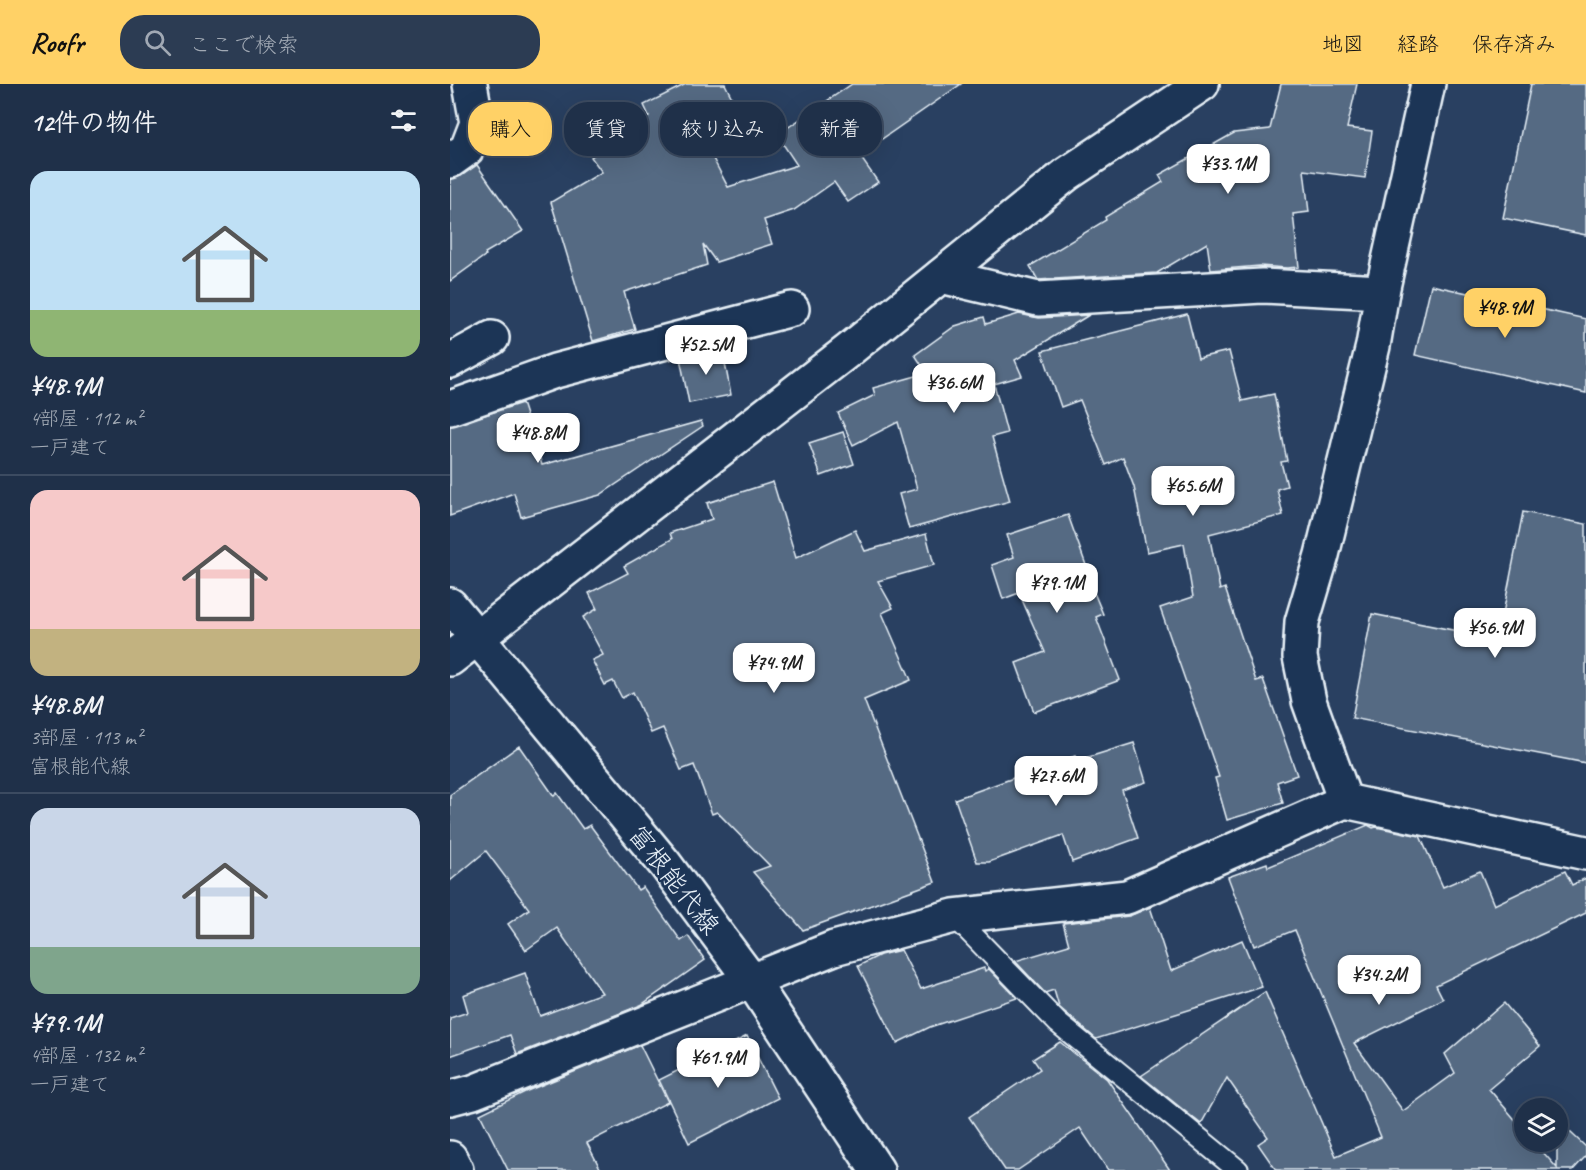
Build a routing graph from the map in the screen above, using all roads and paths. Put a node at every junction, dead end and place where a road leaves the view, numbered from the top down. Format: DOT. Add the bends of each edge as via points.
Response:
graph roads {
  1 [pos="470,84"];
  2 [pos="1202,84"];
  3 [pos="1428,84"];
  4 [pos="450,161"];
  5 [pos="941,276"];
  6 [pos="1382,292"];
  7 [pos="792,309"];
  8 [pos="492,338"];
  9 [pos="450,361"];
  10 [pos="450,408"];
  11 [pos="450,605"];
  12 [pos="479,638"];
  13 [pos="450,659"];
  14 [pos="1345,801"];
  15 [pos="1586,853"];
  16 [pos="954,916"];
  17 [pos="751,981"];
  18 [pos="450,1098"];
  19 [pos="450,1158"];
  20 [pos="456,1170"];
  21 [pos="877,1170"];
  22 [pos="1238,1170"];
  1 -- 4 [label="street" via="477,123 467,149"];
  2 -- 5 [label="street" via="1067,174"];
  3 -- 6 [label="street"];
  5 -- 6 [label="street" via="1038,299 1262,286"];
  5 -- 12 [label="street"];
  6 -- 14 [label="street" via="1373,346 1302,622 1300,657 1309,701"];
  7 -- 10 [label="street" via="555,371"];
  8 -- 9 [label="street"];
  11 -- 12 [label="street, 富根能代線"];
  12 -- 13 [label="street"];
  12 -- 17 [label="street, 富根能代線" via="665,864"];
  14 -- 15 [label="street"];
  14 -- 16 [label="street" via="1127,897"];
  16 -- 17 [label="street" via="834,948"];
  16 -- 22 [label="lane" via="1058,1023"];
  17 -- 18 [label="street"];
  17 -- 21 [label="street, 富根能代線"];
  19 -- 20 [label="street"];
}
